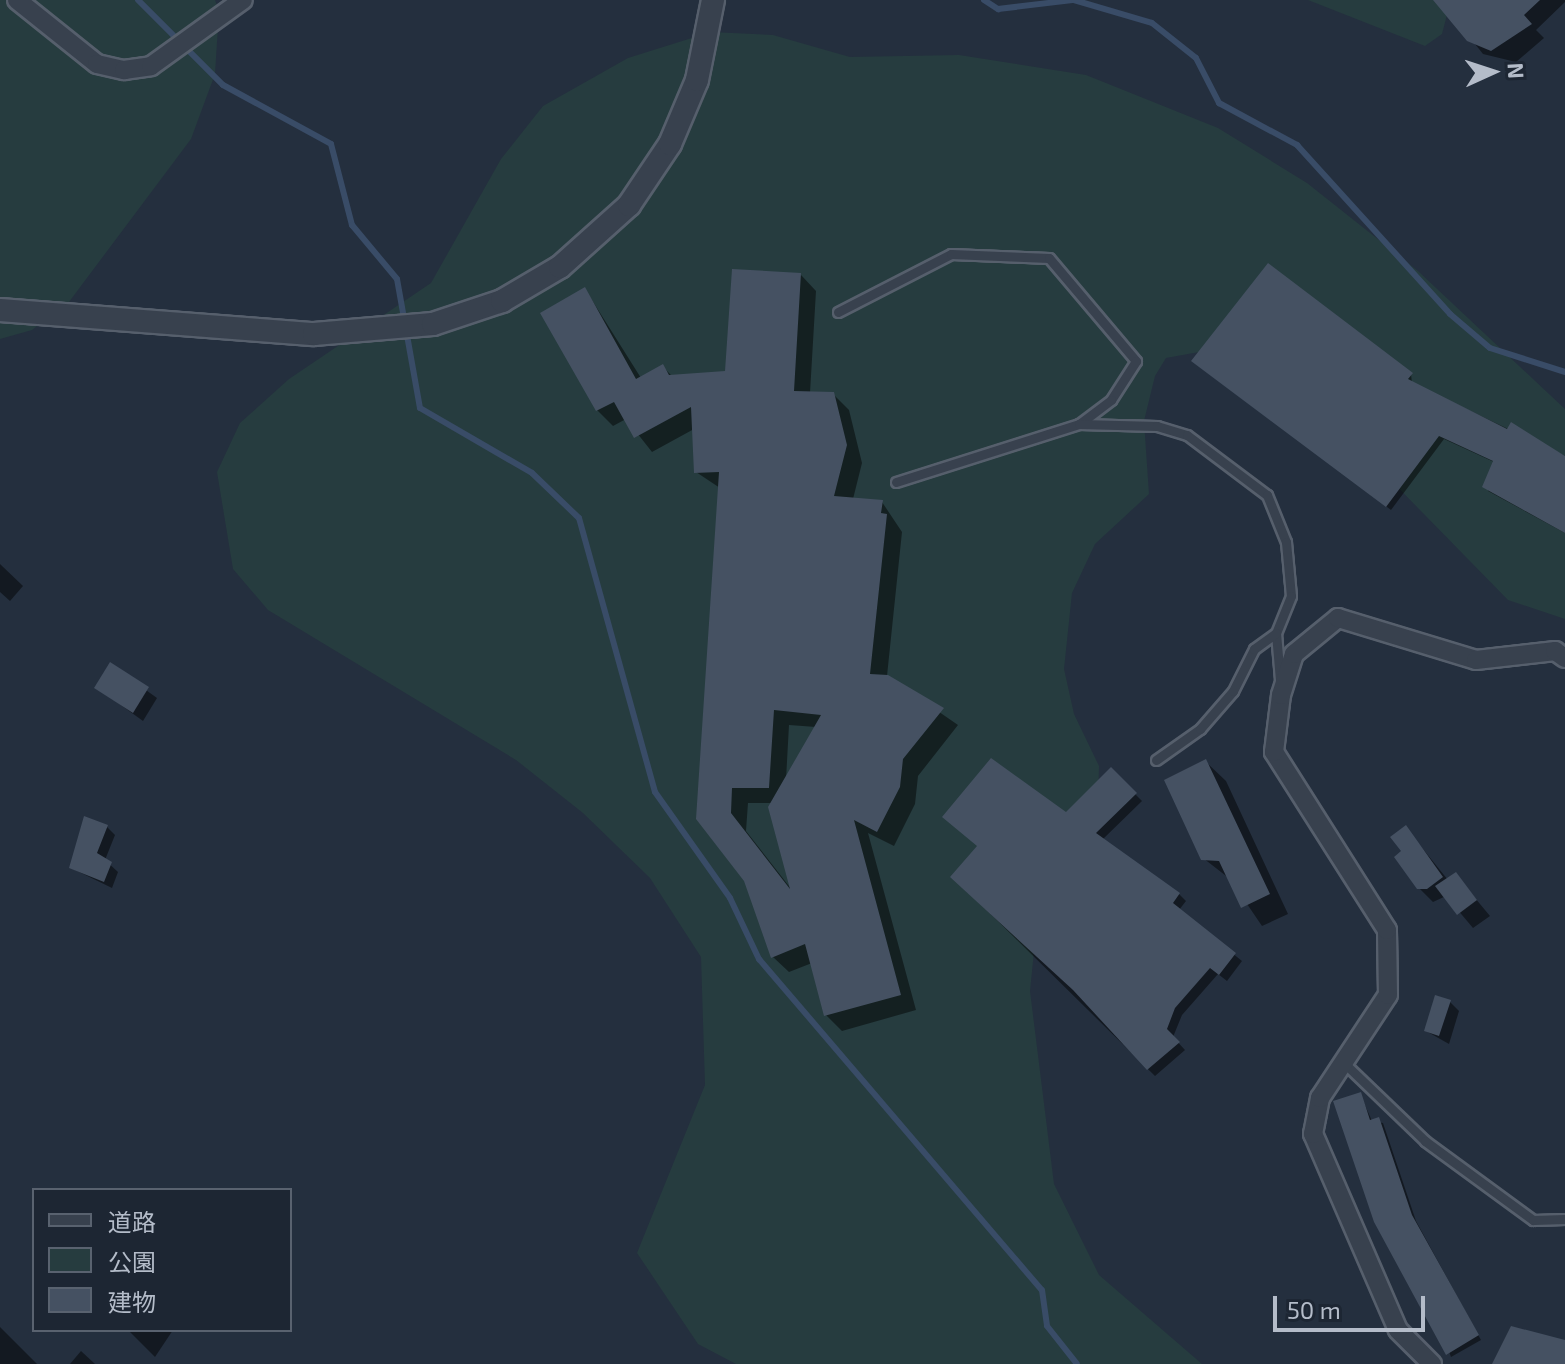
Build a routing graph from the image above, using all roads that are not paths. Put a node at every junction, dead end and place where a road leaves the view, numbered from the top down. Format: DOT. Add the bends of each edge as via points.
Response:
graph roads {
  1 [pos="17,0"];
  2 [pos="243,0"];
  3 [pos="713,0"];
  4 [pos="0,310"];
  5 [pos="838,312"];
  6 [pos="1079,424"];
  7 [pos="896,482"];
  8 [pos="1276,633"];
  9 [pos="1565,658"];
  10 [pos="1281,695"];
  11 [pos="1156,760"];
  12 [pos="1342,1061"];
  13 [pos="1565,1219"];
  14 [pos="1432,1364"];
  1 -- 2 [label="street" via="97,64 151,66"];
  3 -- 4 [label="street" via="697,80 670,144 605,229 502,301 433,324 314,334"];
  5 -- 6 [label="lane" via="951,254 1049,258 1136,361 1111,400"];
  6 -- 7 [label="lane"];
  6 -- 8 [label="lane" via="1157,426 1187,435 1267,495 1286,542 1291,596"];
  8 -- 10 [label="lane"];
  8 -- 11 [label="lane" via="1254,649 1233,691 1200,729"];
  9 -- 10 [label="street" via="1555,651 1476,660 1338,618 1294,654"];
  10 -- 12 [label="street" via="1274,752 1387,930 1388,995"];
  12 -- 13 [label="lane" via="1425,1141 1533,1220"];
  12 -- 14 [label="street" via="1320,1098 1313,1134 1398,1330"];
}
